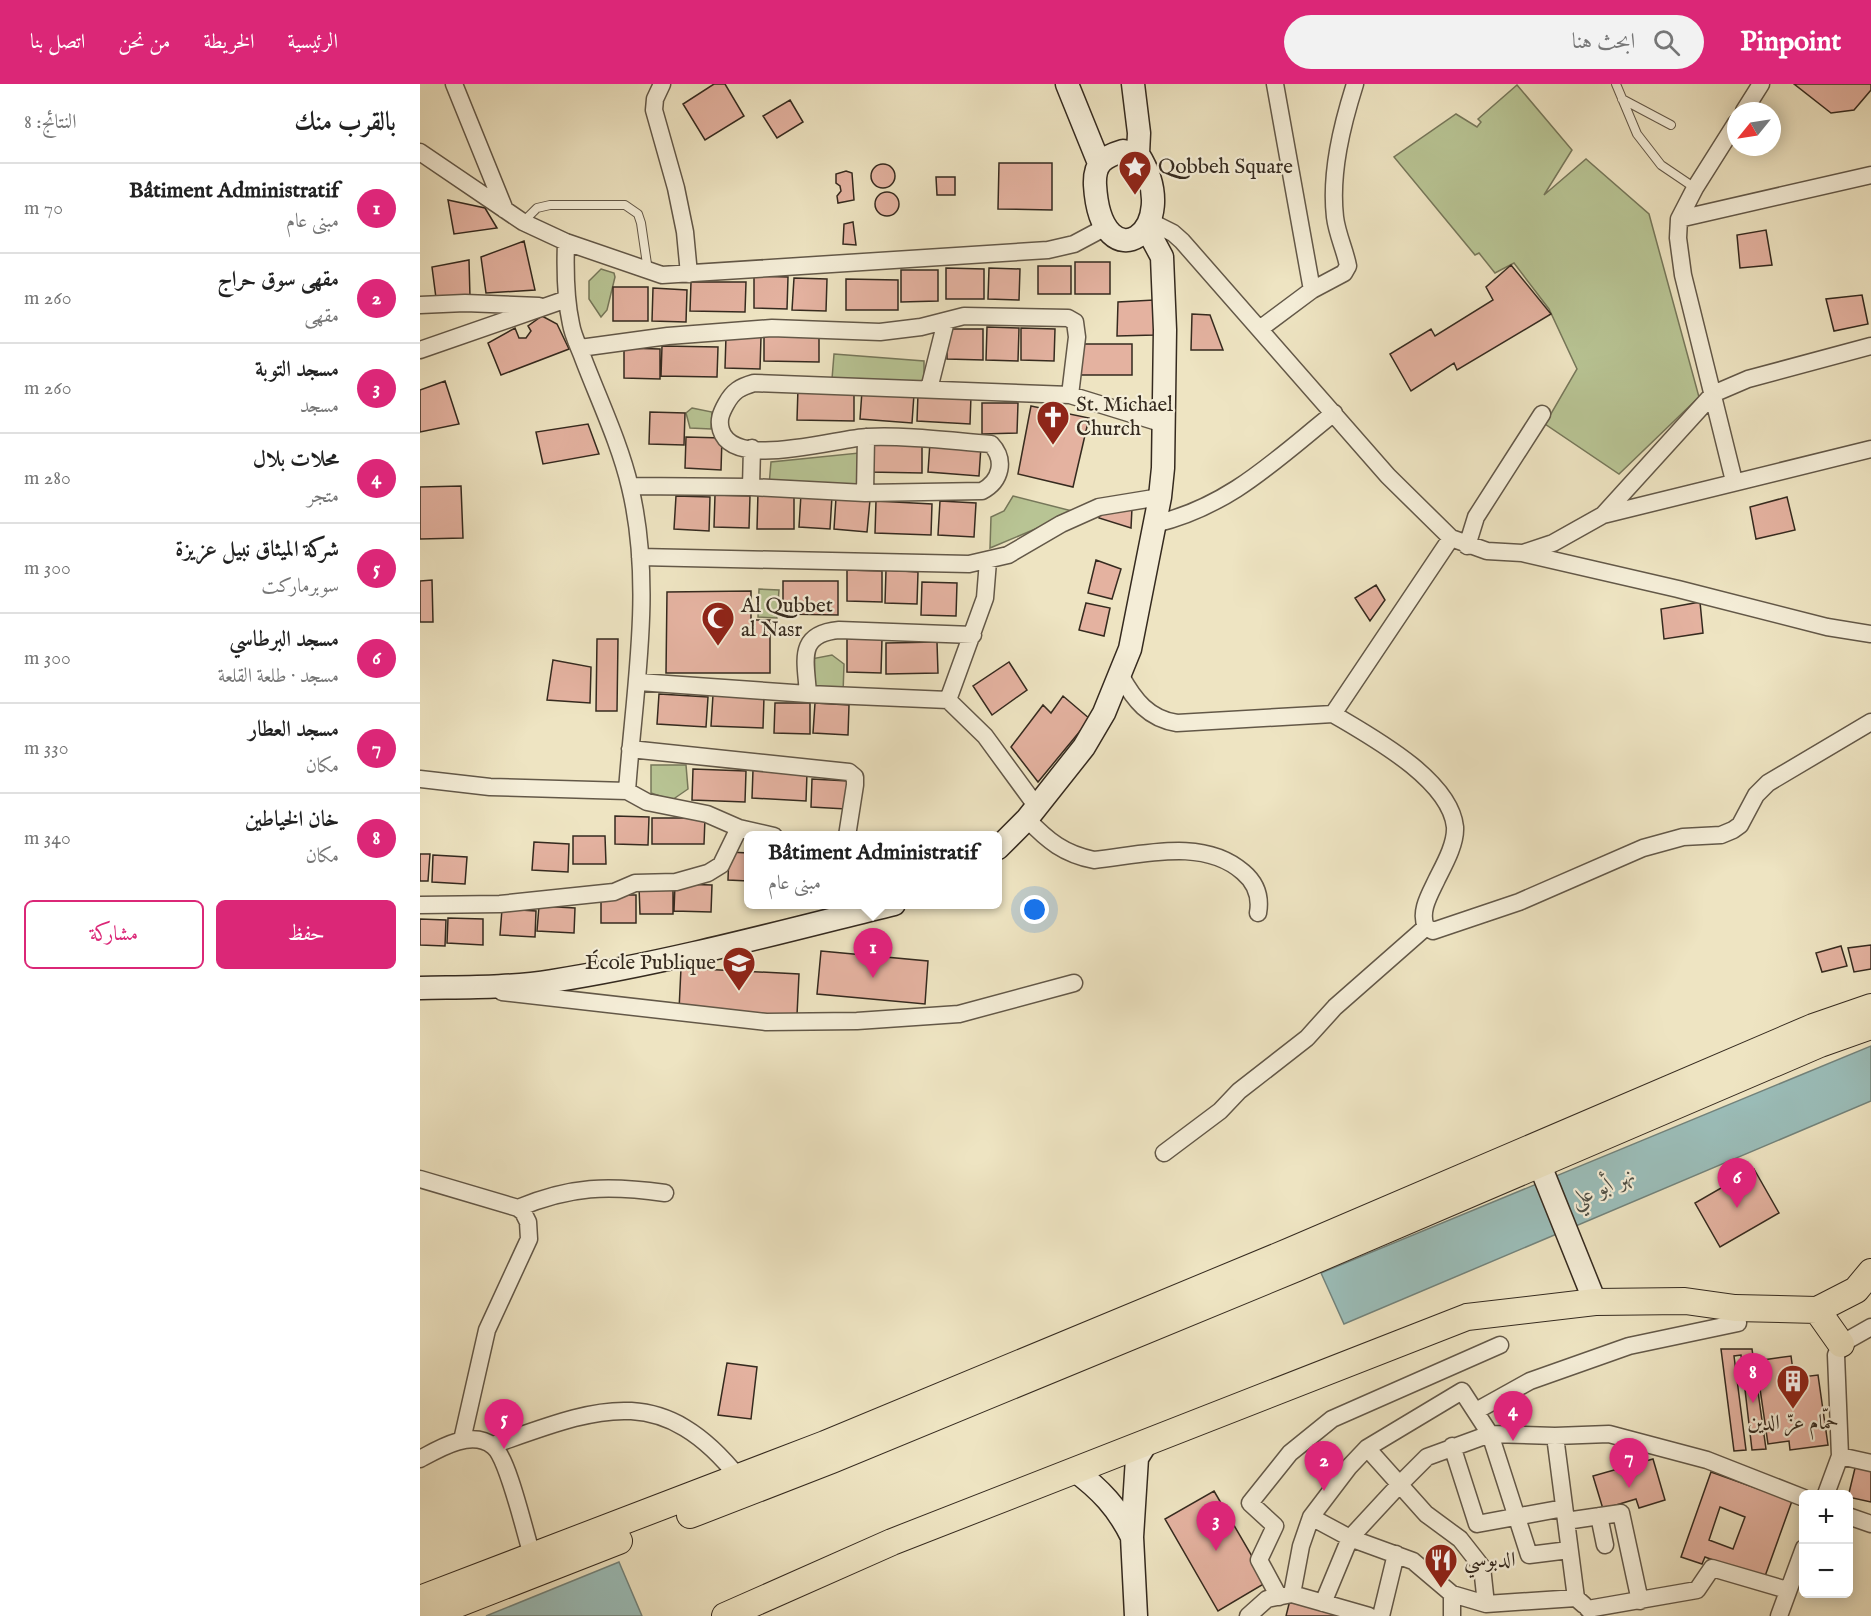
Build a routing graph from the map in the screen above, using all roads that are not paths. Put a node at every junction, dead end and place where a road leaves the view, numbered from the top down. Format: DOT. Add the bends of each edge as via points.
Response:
graph roads {
  1 [pos="454,84"];
  2 [pos="662,84"];
  3 [pos="1067,84"];
  4 [pos="1133,84"];
  5 [pos="1275,84"];
  6 [pos="1355,84"];
  7 [pos="1616,84"];
  8 [pos="1761,84"];
  9 [pos="1622,99"];
  10 [pos="1750,102"];
  11 [pos="1671,125"];
  12 [pos="1727,137"];
  13 [pos="420,152"];
  14 [pos="1138,154"];
  15 [pos="1099,163"];
  16 [pos="1871,174"];
  17 [pos="1695,188"];
  18 [pos="505,210"];
  19 [pos="1679,219"];
  20 [pos="523,222"];
  21 [pos="1149,226"];
  22 [pos="1104,228"];
  23 [pos="566,242"];
  24 [pos="648,271"];
  25 [pos="689,274"];
  26 [pos="1311,290"];
  27 [pos="567,299"];
  28 [pos="420,305"];
  29 [pos="549,306"];
  30 [pos="946,321"];
  31 [pos="1261,328"];
  32 [pos="1871,346"];
  33 [pos="579,348"];
  34 [pos="420,350"];
  35 [pos="929,388"];
  36 [pos="1713,394"];
  37 [pos="1070,395"];
  38 [pos="1334,413"];
  39 [pos="1542,414"];
  40 [pos="1164,424"];
  41 [pos="866,437"];
  42 [pos="752,448"];
  43 [pos="1871,449"];
  44 [pos="1734,481"];
  45 [pos="630,486"];
  46 [pos="751,487"];
  47 [pos="865,493"];
  48 [pos="1160,497"];
  49 [pos="1603,515"];
  50 [pos="1155,524"];
  51 [pos="1451,538"];
  52 [pos="1467,546"];
  53 [pos="1522,553"];
  54 [pos="640,557"];
  55 [pos="988,561"];
  56 [pos="1871,634"];
  57 [pos="973,635"];
  58 [pos="1121,676"];
  59 [pos="639,682"];
  60 [pos="808,694"];
  61 [pos="948,700"];
  62 [pos="1333,714"];
  63 [pos="1871,722"];
  64 [pos="630,750"];
  65 [pos="420,778"];
  66 [pos="627,792"];
  67 [pos="1032,813"];
  68 [pos="739,828"];
  69 [pos="752,831"];
  70 [pos="848,831"];
  71 [pos="1002,844"];
  72 [pos="420,905"];
  73 [pos="875,909"];
  74 [pos="1258,913"];
  75 [pos="1426,927"];
  76 [pos="1074,983"];
  77 [pos="465,987"];
  78 [pos="420,988"];
  79 [pos="1871,1006"];
  80 [pos="1871,1026"];
  81 [pos="1164,1153"];
  82 [pos="1539,1163"];
  83 [pos="420,1179"];
  84 [pos="664,1193"];
  85 [pos="518,1209"];
  86 [pos="1870,1280"];
  87 [pos="1595,1302"];
  88 [pos="1735,1308"];
  89 [pos="1817,1310"];
  90 [pos="1871,1327"];
  91 [pos="1841,1344"];
  92 [pos="1500,1345"];
  93 [pos="1476,1411"];
  94 [pos="1490,1434"];
  95 [pos="1555,1436"];
  96 [pos="462,1440"];
  97 [pos="1147,1442"];
  98 [pos="493,1445"];
  99 [pos="1452,1446"];
  100 [pos="1367,1449"];
  101 [pos="1840,1456"];
  102 [pos="420,1459"];
  103 [pos="1871,1463"];
  104 [pos="1074,1470"];
  105 [pos="739,1478"];
  106 [pos="1400,1484"];
  107 [pos="1827,1490"];
  108 [pos="1799,1496"];
  109 [pos="1565,1515"];
  110 [pos="1599,1516"];
  111 [pos="1311,1517"];
  112 [pos="1517,1517"];
  113 [pos="1853,1518"];
  114 [pos="1871,1524"];
  115 [pos="1132,1537"];
  116 [pos="1350,1538"];
  117 [pos="1605,1545"];
  118 [pos="1569,1550"];
  119 [pos="1396,1554"];
  120 [pos="532,1555"];
  121 [pos="1799,1558"];
  122 [pos="1787,1590"];
  123 [pos="1452,1594"];
  124 [pos="1286,1595"];
  125 [pos="420,1599"];
  126 [pos="1640,1600"];
  127 [pos="1323,1603"];
  128 [pos="1486,1604"];
  129 [pos="1584,1608"];
  130 [pos="1784,1615"];
  131 [pos="427,1616"];
  132 [pos="725,1616"];
  133 [pos="1136,1616"];
  134 [pos="1248,1616"];
  135 [pos="1369,1616"];
  136 [pos="1381,1616"];
  137 [pos="1452,1616"];
  1 -- 18 [label="street"];
  2 -- 25 [label="street" via="654,110 676,188"];
  3 -- 15 [label="main road"];
  4 -- 14 [label="main road"];
  5 -- 26 [label="street"];
  6 -- 26 [label="street" via="1342,133 1335,196 1335,217 1348,267"];
  7 -- 9 [label="lane"];
  8 -- 10 [label="street"];
  9 -- 11 [label="lane"];
  9 -- 17 [label="lane" via="1637,134 1660,165"];
  12 -- 17 [label="street"];
  13 -- 18 [label="street"];
  14 -- 15 [label="main road" via="1123,151"];
  14 -- 21 [label="main road" via="1152,191"];
  15 -- 22 [label="main road" via="1095,187"];
  16 -- 19 [label="street"];
  17 -- 19 [label="street"];
  18 -- 20 [label="street"];
  19 -- 36 [label="street" via="1683,275"];
  20 -- 23 [label="street"];
  20 -- 24 [label="lane" via="537,208 550,205 625,206 638,214 641,222"];
  21 -- 22 [label="main road" via="1138,237 1124,239"];
  21 -- 31 [label="street" via="1173,233 1182,241"];
  21 -- 40 [label="main road" via="1162,257"];
  22 -- 25 [label="street" via="1074,244 1048,250"];
  23 -- 24 [label="street"];
  23 -- 27 [label="street"];
  24 -- 25 [label="street"];
  26 -- 31 [label="street"];
  27 -- 29 [label="street"];
  27 -- 33 [label="street"];
  28 -- 29 [label="street"];
  29 -- 34 [label="street"];
  30 -- 33 [label="street" via="880,332 772,328"];
  30 -- 35 [label="street"];
  30 -- 37 [label="street" via="964,316 1068,318 1075,322 1077,337"];
  31 -- 38 [label="street"];
  32 -- 36 [label="street" via="1748,379"];
  33 -- 45 [label="street"];
  35 -- 37 [label="street"];
  35 -- 42 [label="street" via="772,383 744,386 729,397 719,423 729,444"];
  36 -- 44 [label="street"];
  36 -- 49 [label="street"];
  37 -- 40 [label="street"];
  38 -- 50 [label="street" via="1234,492 1201,510"];
  38 -- 51 [label="street" via="1388,476"];
  39 -- 52 [label="street" via="1476,518"];
  40 -- 48 [label="main road"];
  41 -- 42 [label="street" via="793,450"];
  41 -- 47 [label="street"];
  41 -- 47 [label="street" via="991,444 1001,466 994,482 982,491"];
  42 -- 46 [label="street"];
  43 -- 44 [label="street"];
  44 -- 49 [label="street"];
  45 -- 46 [label="street"];
  45 -- 54 [label="street"];
  46 -- 47 [label="street"];
  48 -- 50 [label="main road"];
  48 -- 55 [label="street" via="1099,507 1026,546"];
  49 -- 53 [label="street" via="1553,543"];
  50 -- 58 [label="main road"];
  51 -- 52 [label="street"];
  51 -- 62 [label="street"];
  52 -- 53 [label="street"];
  53 -- 56 [label="street" via="1827,627"];
  54 -- 55 [label="street" via="950,565"];
  54 -- 59 [label="street"];
  55 -- 57 [label="street" via="985,598"];
  57 -- 60 [label="street" via="839,630 818,633 806,653"];
  57 -- 61 [label="street"];
  58 -- 62 [label="street" via="1137,702 1162,721"];
  58 -- 67 [label="main road" via="1084,747"];
  59 -- 60 [label="street"];
  59 -- 64 [label="street"];
  60 -- 61 [label="street"];
  61 -- 67 [label="street" via="985,736"];
  62 -- 75 [label="street" via="1407,762 1429,781 1447,806 1455,828 1426,905"];
  63 -- 75 [label="street" via="1768,783 1733,830 1643,848 1519,902 1433,931"];
  64 -- 66 [label="street"];
  64 -- 70 [label="street" via="849,772 855,781"];
  65 -- 66 [label="street" via="490,787"];
  66 -- 68 [label="street" via="647,802 707,814"];
  67 -- 71 [label="main road"];
  67 -- 74 [label="street" via="1057,848 1083,858 1191,851 1231,862 1251,878 1260,902"];
  68 -- 69 [label="street"];
  68 -- 72 [label="street" via="721,865 676,882 635,883 614,892 500,904"];
  73 -- 77 [label="main road" via="685,955 562,979"];
  75 -- 81 [label="street" via="1335,1007 1307,1038"];
  76 -- 77 [label="street" via="959,1014 766,1022"];
  77 -- 78 [label="main road"];
  79 -- 82 [label="main road" via="1813,1027"];
  80 -- 82 [label="main road"];
  82 -- 87 [label="main road"];
  82 -- 105 [label="main road" via="1290,1251"];
  82 -- 131 [label="main road" via="1297,1268 842,1456"];
  83 -- 85 [label="street"];
  84 -- 85 [label="street" via="594,1187 559,1193"];
  85 -- 96 [label="street" via="528,1222 529,1239 487,1330"];
  86 -- 89 [label="main road"];
  87 -- 88 [label="main road" via="1685,1300"];
  87 -- 97 [label="main road" via="1467,1317"];
  88 -- 89 [label="main road"];
  88 -- 93 [label="street" via="1738,1323 1629,1346 1530,1381"];
  89 -- 91 [label="main road"];
  90 -- 91 [label="street"];
  91 -- 101 [label="street" via="1835,1374"];
  92 -- 124 [label="street" via="1332,1419 1290,1453 1250,1503 1275,1526 1258,1560"];
  93 -- 94 [label="street"];
  93 -- 100 [label="street" via="1462,1390"];
  94 -- 95 [label="street"];
  94 -- 99 [label="street"];
  94 -- 112 [label="street"];
  95 -- 108 [label="street" via="1609,1434 1707,1460"];
  95 -- 109 [label="street"];
  96 -- 98 [label="street"];
  96 -- 102 [label="street"];
  97 -- 104 [label="main road"];
  97 -- 115 [label="main road" via="1137,1458"];
  98 -- 105 [label="street" via="603,1411 652,1414 663,1416 708,1443"];
  98 -- 120 [label="street" via="509,1477"];
  99 -- 106 [label="street" via="1427,1457"];
  99 -- 112 [label="street" via="1477,1524"];
  100 -- 106 [label="street"];
  100 -- 111 [label="street"];
  101 -- 103 [label="street"];
  101 -- 107 [label="street"];
  104 -- 115 [label="main road" via="1110,1500"];
  104 -- 132 [label="main road" via="892,1542"];
  105 -- 120 [label="main road"];
  106 -- 116 [label="street"];
  106 -- 128 [label="street" via="1426,1514 1460,1539 1482,1567"];
  109 -- 110 [label="street"];
  109 -- 112 [label="street"];
  109 -- 118 [label="street"];
  110 -- 117 [label="street"];
  110 -- 126 [label="street" via="1621,1513"];
  111 -- 116 [label="street"];
  111 -- 124 [label="street"];
  112 -- 118 [label="street" via="1528,1555"];
  113 -- 114 [label="street"];
  115 -- 133 [label="main road"];
  116 -- 119 [label="street"];
  116 -- 127 [label="street"];
  118 -- 129 [label="street"];
  119 -- 123 [label="street" via="1413,1561"];
  119 -- 136 [label="street"];
  120 -- 125 [label="main road"];
  121 -- 122 [label="street"];
  122 -- 126 [label="street" via="1712,1568 1697,1590"];
  122 -- 130 [label="street"];
  123 -- 128 [label="street"];
  123 -- 137 [label="street"];
  124 -- 127 [label="street"];
  124 -- 134 [label="street" via="1267,1599"];
  126 -- 129 [label="street"];
  127 -- 135 [label="street"];
  128 -- 129 [label="street"];
}
